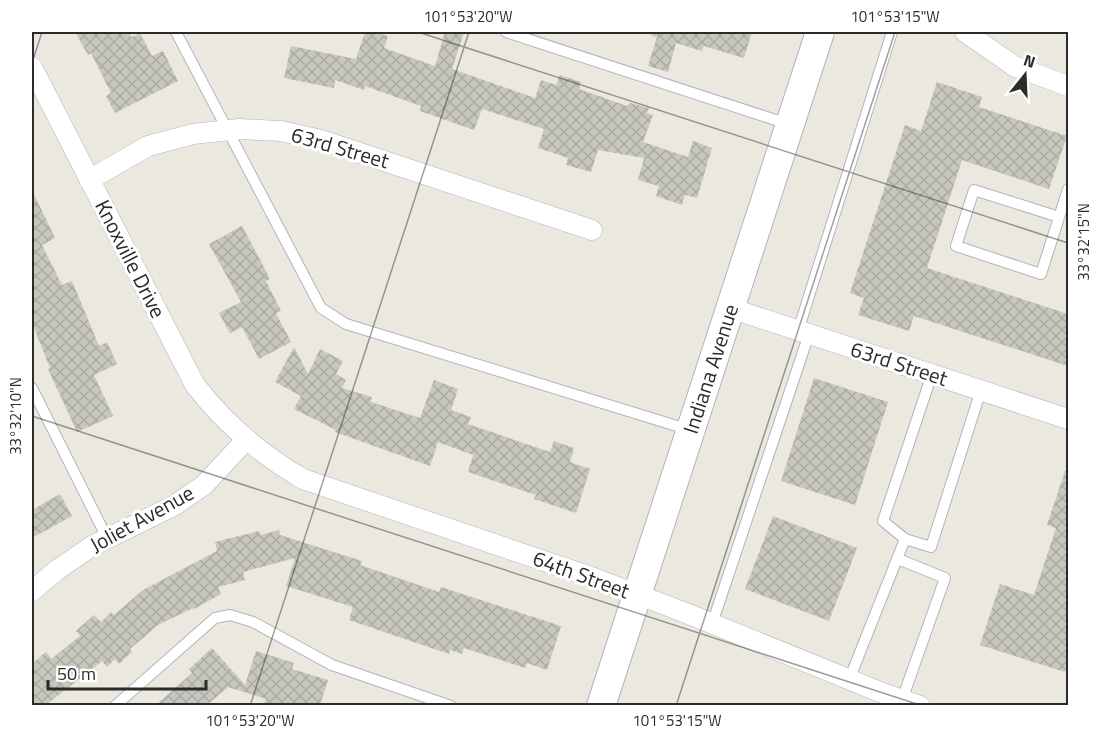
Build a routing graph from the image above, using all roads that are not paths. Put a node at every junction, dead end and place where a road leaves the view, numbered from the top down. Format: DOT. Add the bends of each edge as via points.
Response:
graph roads {
  1 [pos="176,32"];
  2 [pos="506,32"];
  3 [pos="820,32"];
  4 [pos="892,32"];
  5 [pos="964,32"];
  6 [pos="32,66"];
  7 [pos="1068,86"];
  8 [pos="790,124"];
  9 [pos="226,130"];
  10 [pos="90,180"];
  11 [pos="1068,189"];
  12 [pos="1059,217"];
  13 [pos="592,230"];
  14 [pos="730,308"];
  15 [pos="803,332"];
  16 [pos="932,374"];
  17 [pos="32,388"];
  18 [pos="981,390"];
  19 [pos="1068,419"];
  20 [pos="691,430"];
  21 [pos="246,440"];
  22 [pos="107,538"];
  23 [pos="905,539"];
  24 [pos="898,558"];
  25 [pos="32,591"];
  26 [pos="637,595"];
  27 [pos="712,624"];
  28 [pos="849,680"];
  29 [pos="911,703"];
  30 [pos="115,705"];
  31 [pos="451,705"];
  32 [pos="602,705"];
  1 -- 9 [label="lane"];
  2 -- 8 [label="lane"];
  3 -- 8 [label="main road, Indiana Avenue"];
  4 -- 15 [label="lane"];
  5 -- 7 [label="street" via="1014,66"];
  6 -- 10 [label="street, Knoxville Drive"];
  8 -- 14 [label="main road, Indiana Avenue"];
  9 -- 10 [label="street, 63rd Street" via="148,146"];
  9 -- 13 [label="street, 63rd Street" via="281,131 321,140"];
  9 -- 20 [label="lane" via="321,308 346,324"];
  10 -- 21 [label="street, Knoxville Drive" via="195,385"];
  11 -- 12 [label="lane"];
  12 -- 12 [label="lane" via="1041,274 956,246 974,190"];
  14 -- 15 [label="street, 63rd Street"];
  14 -- 20 [label="main road, Indiana Avenue"];
  15 -- 16 [label="street, 63rd Street"];
  15 -- 27 [label="lane"];
  16 -- 18 [label="street, 63rd Street"];
  16 -- 23 [label="lane" via="883,521"];
  17 -- 22 [label="lane"];
  18 -- 19 [label="street, 63rd Street"];
  18 -- 23 [label="lane" via="931,547"];
  20 -- 26 [label="main road, Indiana Avenue"];
  21 -- 22 [label="street, Joliet Avenue" via="204,485 175,505"];
  21 -- 26 [label="street, 64th Street" via="303,479"];
  22 -- 25 [label="street, Joliet Avenue"];
  23 -- 24 [label="lane"];
  24 -- 28 [label="lane"];
  24 -- 29 [label="lane" via="945,578"];
  26 -- 27 [label="street, 64th Street"];
  26 -- 32 [label="main road, Indiana Avenue"];
  27 -- 28 [label="street, 64th Street"];
  28 -- 29 [label="street, 64th Street"];
  30 -- 31 [label="lane" via="215,618 230,615 253,622 332,665"];
}
